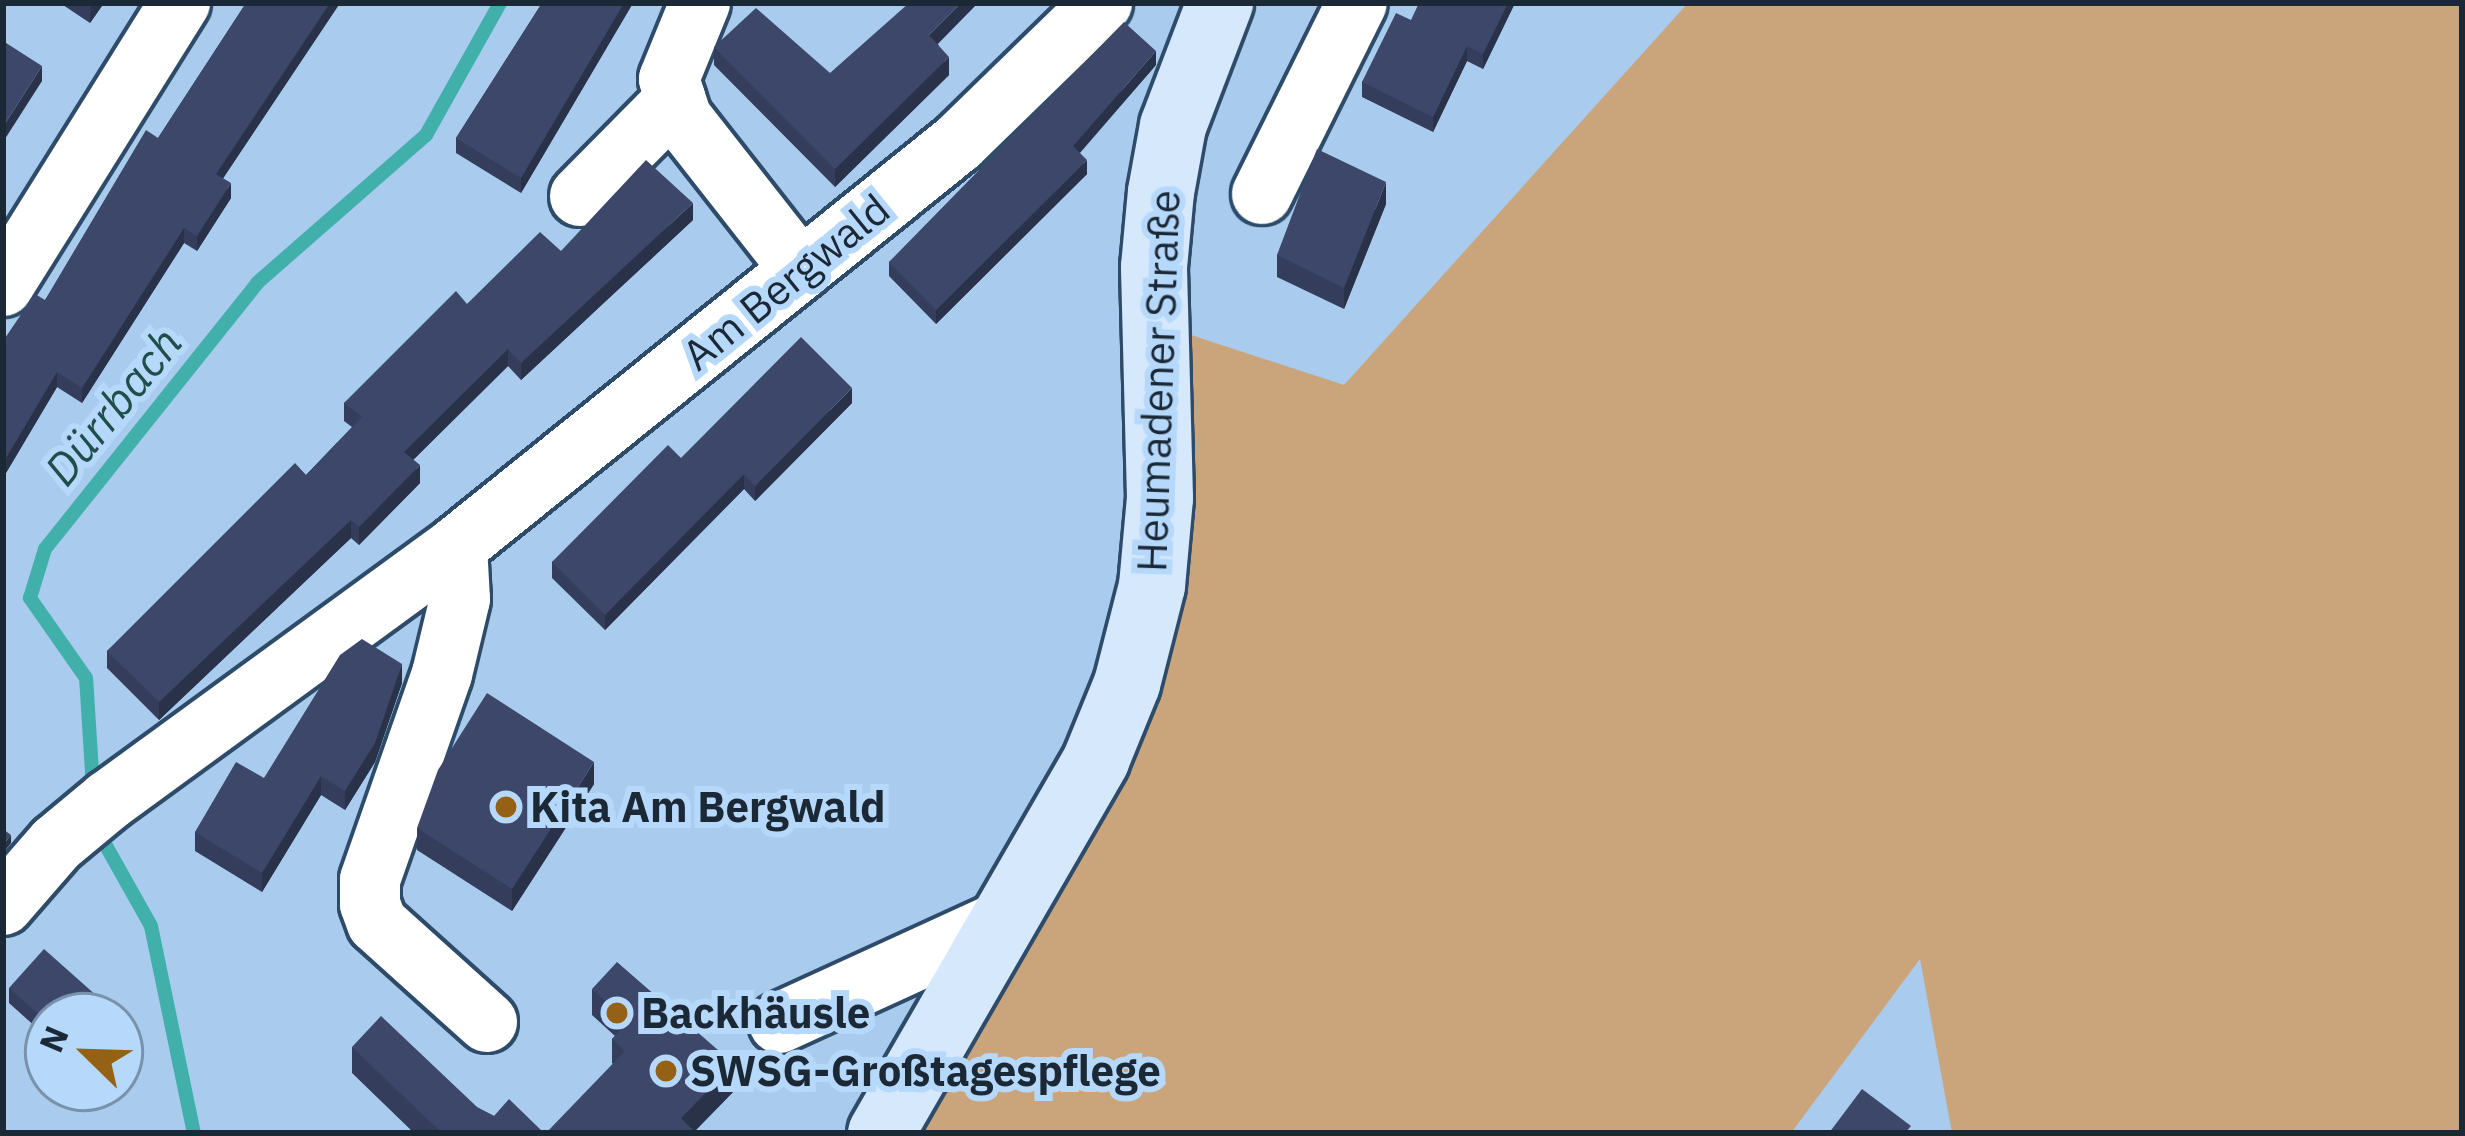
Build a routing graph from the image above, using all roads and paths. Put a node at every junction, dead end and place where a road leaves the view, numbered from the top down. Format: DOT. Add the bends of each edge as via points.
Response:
graph roads {
  1 [pos="180,3"];
  2 [pos="700,3"];
  3 [pos="1102,3"];
  4 [pos="1220,3"];
  5 [pos="1357,3"];
  6 [pos="676,100"];
  7 [pos="1262,194"];
  8 [pos="580,196"];
  9 [pos="802,270"];
  10 [pos="3,286"];
  11 [pos="457,546"];
  12 [pos="3,905"];
  13 [pos="1004,920"];
  14 [pos="487,1022"];
  15 [pos="779,1023"];
  16 [pos="881,1133"];
  1 -- 10 [label="street"];
  2 -- 6 [label="street" via="669,79"];
  3 -- 9 [label="street, Am Bergwald" via="958,143"];
  4 -- 13 [label="main road, Heumadener Straße" via="1173,126 1161,191 1152,586 1096,760"];
  5 -- 7 [label="street"];
  6 -- 8 [label="street"];
  6 -- 9 [label="street"];
  9 -- 11 [label="street, Am Bergwald"];
  11 -- 12 [label="street, Am Bergwald" via="109,800 56,844"];
  11 -- 14 [label="street" via="460,599 442,674 370,880 370,904 377,923"];
  13 -- 15 [label="street"];
  13 -- 16 [label="main road, Heumadener Straße"];
}
